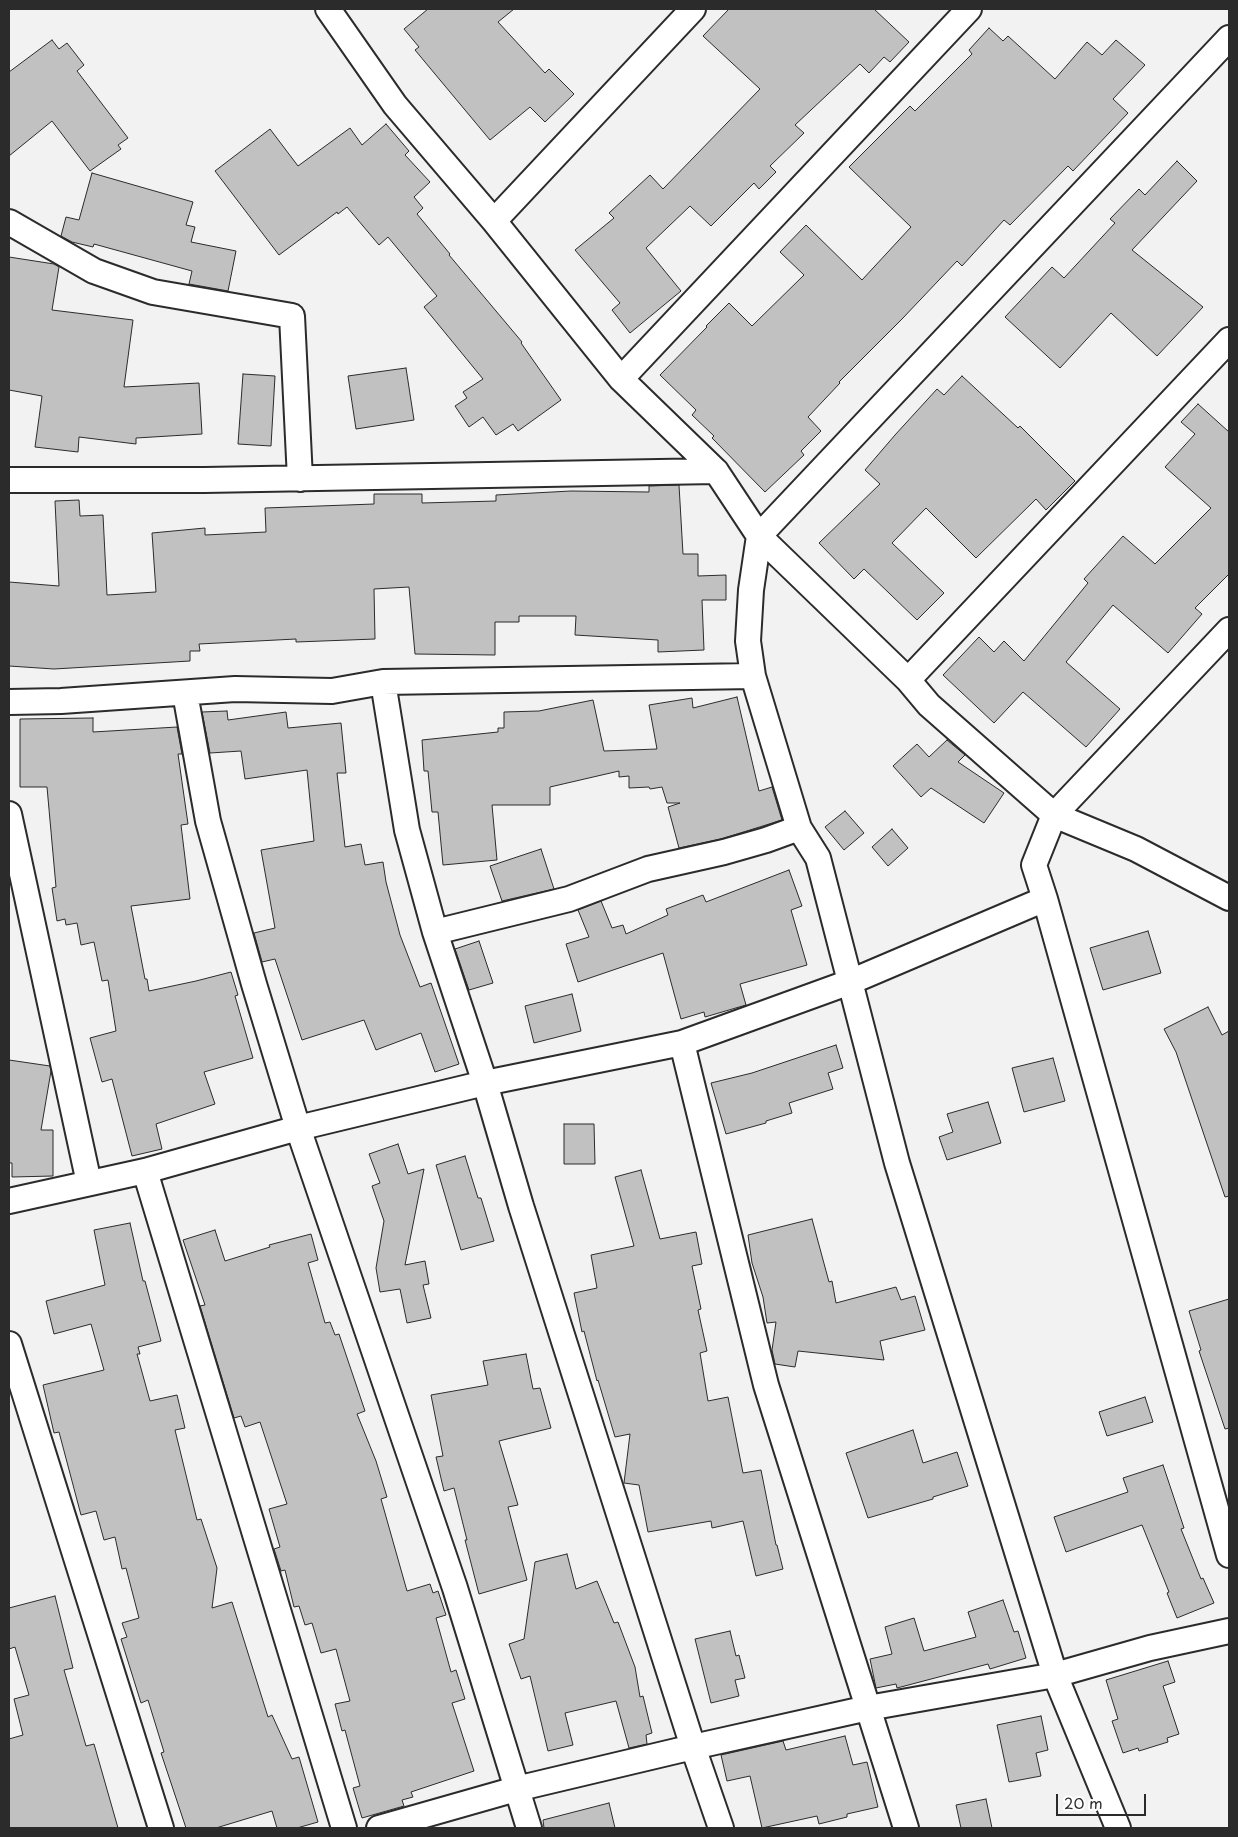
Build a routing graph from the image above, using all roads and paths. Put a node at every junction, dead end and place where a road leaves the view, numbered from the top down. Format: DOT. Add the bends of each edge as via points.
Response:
graph roads {
  1 [pos="693,9"];
  2 [pos="969,9"];
  3 [pos="335,11"];
  4 [pos="1229,38"];
  5 [pos="494,220"];
  6 [pos="9,222"];
  7 [pos="1229,340"];
  8 [pos="622,379"];
  9 [pos="716,471"];
  10 [pos="300,479"];
  11 [pos="9,480"];
  12 [pos="759,536"];
  13 [pos="1229,630"];
  14 [pos="753,676"];
  15 [pos="908,680"];
  16 [pos="383,682"];
  17 [pos="185,693"];
  18 [pos="9,702"];
  19 [pos="9,814"];
  20 [pos="1054,816"];
  21 [pos="799,828"];
  22 [pos="1229,898"];
  23 [pos="1045,899"];
  24 [pos="435,932"];
  25 [pos="850,982"];
  26 [pos="682,1043"];
  27 [pos="485,1083"];
  28 [pos="298,1128"];
  29 [pos="144,1171"];
  30 [pos="89,1183"];
  31 [pos="9,1201"];
  32 [pos="9,1344"];
  33 [pos="1229,1555"];
  34 [pos="1229,1631"];
  35 [pos="1055,1675"];
  36 [pos="868,1708"];
  37 [pos="693,1746"];
  38 [pos="516,1789"];
  39 [pos="161,1828"];
  40 [pos="344,1828"];
  41 [pos="379,1828"];
  42 [pos="529,1828"];
  43 [pos="721,1828"];
  44 [pos="906,1828"];
  45 [pos="1118,1828"];
  1 -- 5 [label="street"];
  2 -- 8 [label="street"];
  3 -- 5 [label="street" via="395,105"];
  4 -- 12 [label="street"];
  5 -- 8 [label="street"];
  6 -- 10 [label="street" via="94,271 153,292 292,316"];
  7 -- 15 [label="street"];
  8 -- 9 [label="street"];
  9 -- 10 [label="street"];
  9 -- 12 [label="street"];
  10 -- 11 [label="street"];
  12 -- 14 [label="street" via="748,641"];
  12 -- 15 [label="street"];
  13 -- 20 [label="street"];
  14 -- 16 [label="street"];
  14 -- 21 [label="street"];
  15 -- 20 [label="street" via="929,705"];
  16 -- 17 [label="street" via="332,691 235,689"];
  16 -- 24 [label="street" via="407,830"];
  17 -- 18 [label="street"];
  17 -- 28 [label="street" via="208,821"];
  19 -- 30 [label="street"];
  20 -- 22 [label="street" via="1136,849"];
  20 -- 23 [label="street" via="1034,866"];
  21 -- 24 [label="street" via="724,852 648,869 569,899"];
  21 -- 25 [label="street" via="818,858"];
  23 -- 25 [label="street"];
  23 -- 33 [label="street"];
  24 -- 27 [label="street"];
  25 -- 26 [label="street"];
  25 -- 35 [label="street" via="897,1163"];
  26 -- 27 [label="street"];
  26 -- 36 [label="street" via="766,1385"];
  27 -- 28 [label="street"];
  27 -- 37 [label="street"];
  28 -- 29 [label="street"];
  28 -- 38 [label="street" via="455,1588"];
  29 -- 30 [label="street"];
  29 -- 40 [label="street"];
  30 -- 31 [label="street"];
  32 -- 39 [label="street"];
  34 -- 35 [label="street" via="1150,1648"];
  35 -- 36 [label="street"];
  35 -- 45 [label="street"];
  36 -- 37 [label="street"];
  36 -- 44 [label="street"];
  37 -- 38 [label="street"];
  37 -- 43 [label="street"];
  38 -- 41 [label="street"];
  38 -- 42 [label="street"];
}
